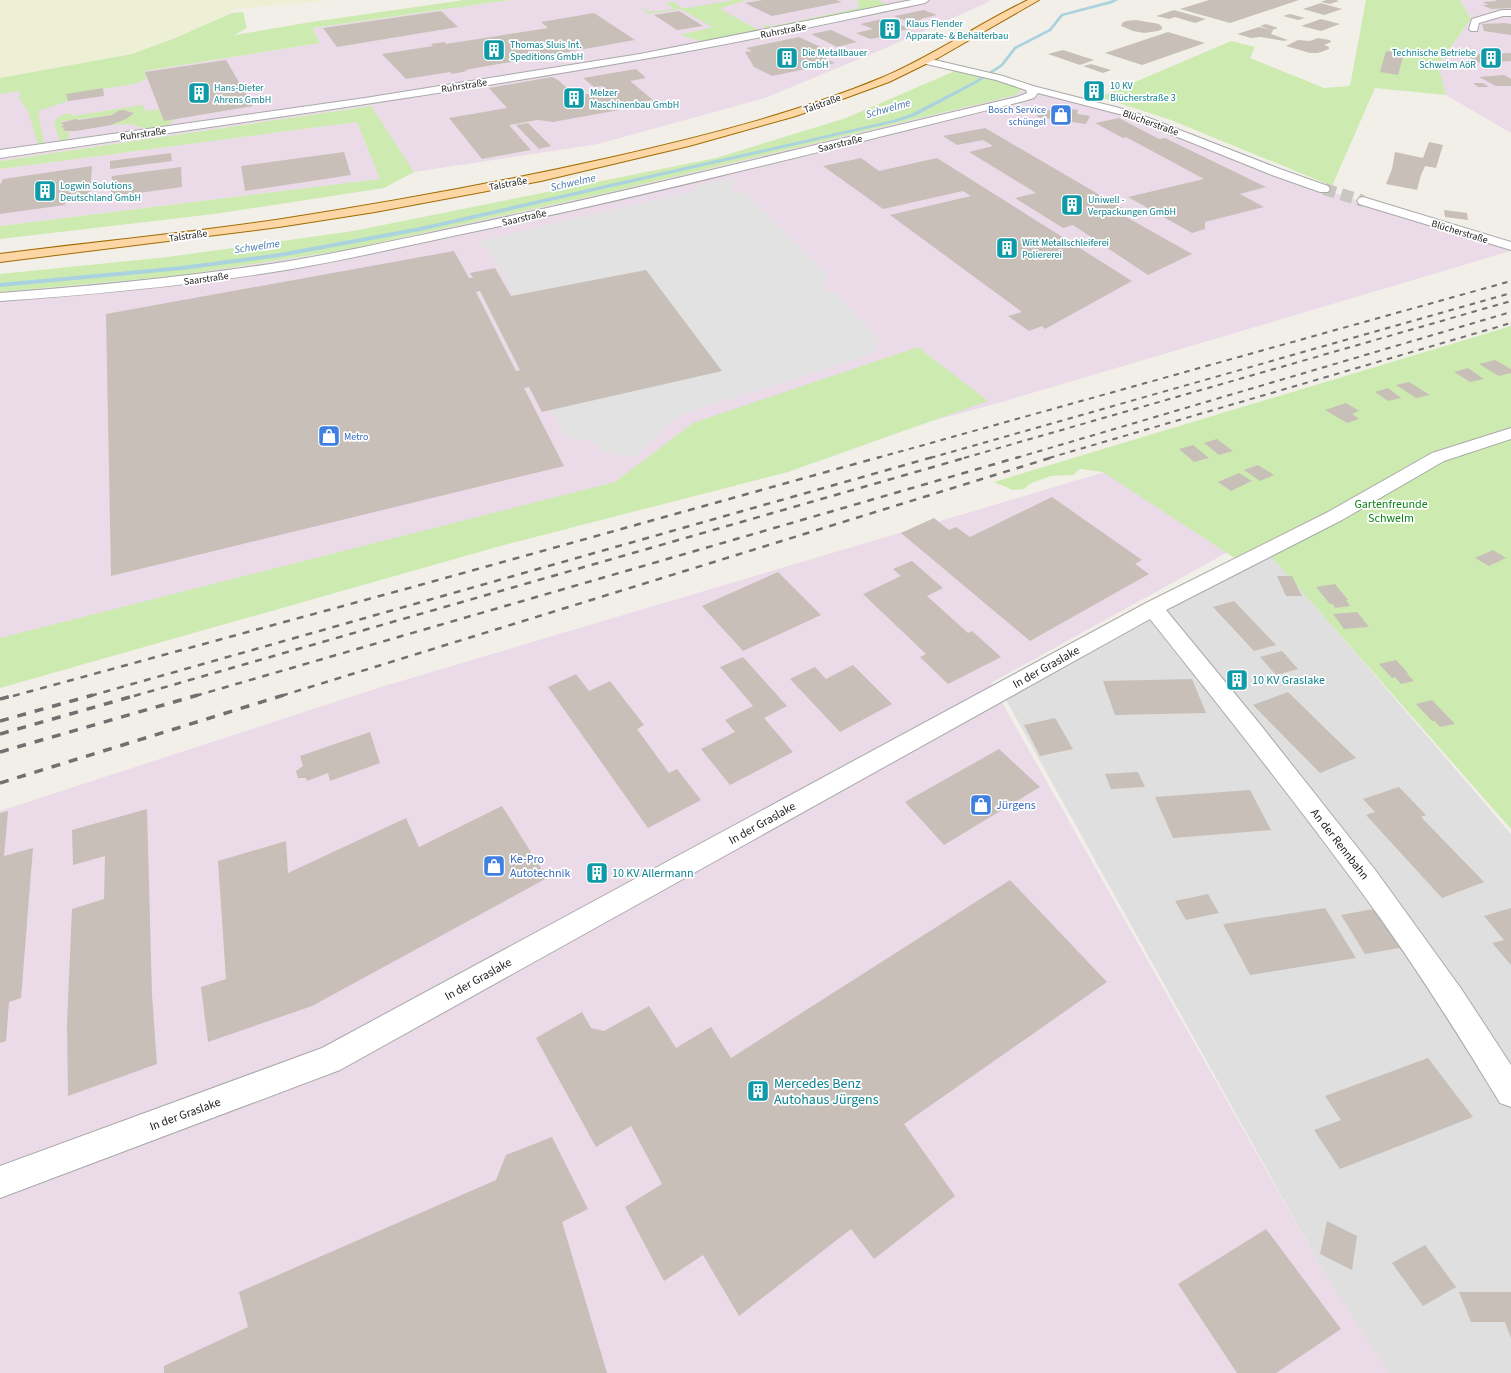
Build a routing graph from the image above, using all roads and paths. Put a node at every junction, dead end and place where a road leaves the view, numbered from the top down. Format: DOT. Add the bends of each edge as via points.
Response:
graph roads {
  1 [pos="925,0"];
  2 [pos="1035,0"];
  3 [pos="1511,13"];
  4 [pos="1474,29"];
  5 [pos="926,61"];
  6 [pos="1030,88"];
  7 [pos="0,154"];
  8 [pos="1324,189"];
  9 [pos="1363,201"];
  10 [pos="1511,246"];
  11 [pos="0,258"];
  12 [pos="0,297"];
  13 [pos="1511,433"];
  14 [pos="1153,608"];
  15 [pos="1511,1092"];
  16 [pos="0,1182"];
  1 -- 7 [label="street, Ruhrstraße" via="640,57 365,101"];
  2 -- 5 [label="main road, Talstraße"];
  3 -- 4 [label="street" via="1475,21"];
  5 -- 6 [label="street, Blücherstraße"];
  5 -- 11 [label="main road, Talstraße" via="826,102 754,126 549,175 280,223"];
  6 -- 8 [label="street, Blücherstraße" via="1127,113"];
  6 -- 12 [label="street, Saarstraße" via="1033,93 1020,99 513,220 359,252 273,268 172,282"];
  9 -- 10 [label="street, Blücherstraße"];
  13 -- 14 [label="street, In der Graslake" via="1438,457 1335,516"];
  14 -- 15 [label="street, An der Rennbahn" via="1389,908 1452,999"];
  14 -- 16 [label="street, In der Graslake" via="330,1060"];
}
